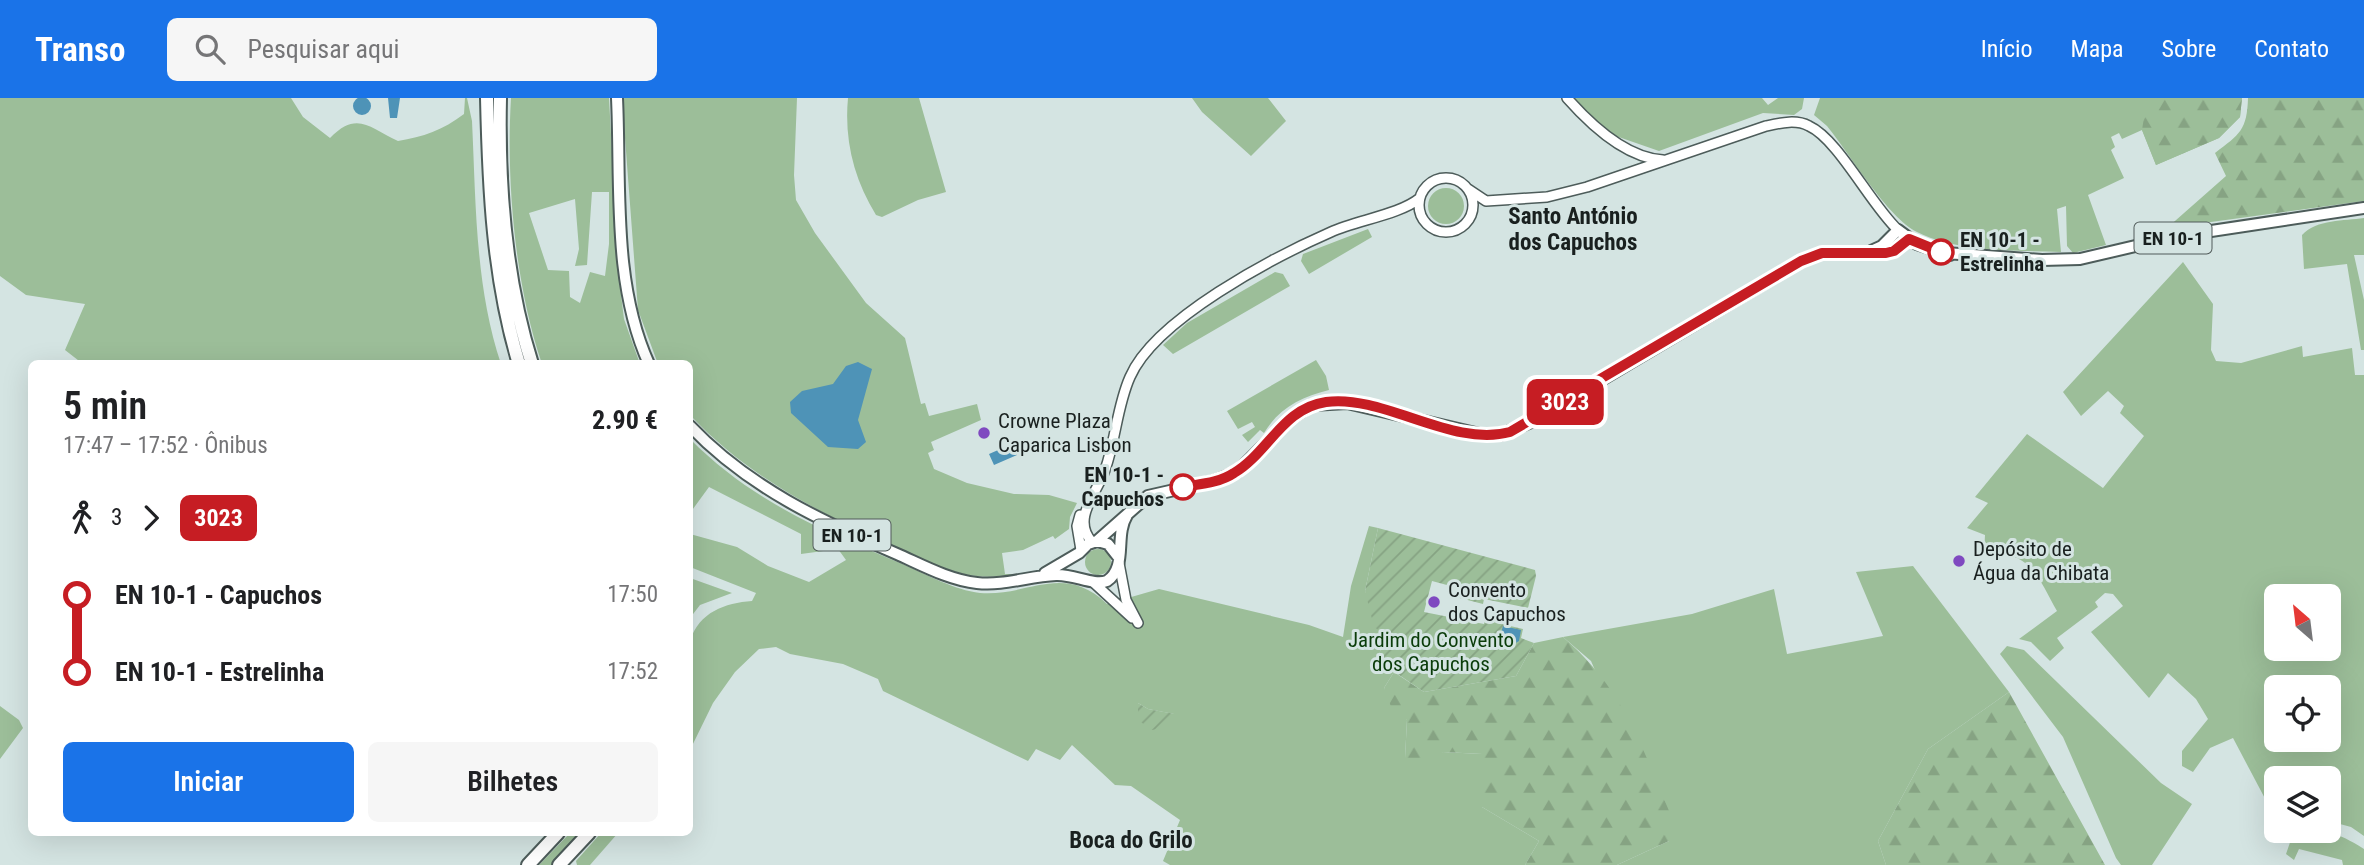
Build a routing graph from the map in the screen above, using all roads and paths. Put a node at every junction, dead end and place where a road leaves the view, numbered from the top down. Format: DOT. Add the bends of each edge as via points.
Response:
graph roads {
  1 [pos="487,98"];
  2 [pos="500,98"];
  3 [pos="617,98"];
  4 [pos="1567,98"];
  5 [pos="1631,149"];
  6 [pos="1646,155"];
  7 [pos="1667,160"];
  8 [pos="1634,162"];
  9 [pos="1643,168"];
  10 [pos="1620,176"];
  11 [pos="1468,189"];
  12 [pos="1420,198"];
  13 [pos="1486,201"];
  14 [pos="2364,208"];
  15 [pos="1401,209"];
  16 [pos="1420,213"];
  17 [pos="1472,213"];
  18 [pos="1898,230"];
  19 [pos="1909,239"];
  20 [pos="1865,252"];
  21 [pos="518,360"];
  22 [pos="531,360"];
  23 [pos="648,360"];
  24 [pos="693,429"];
  25 [pos="1088,506"];
  26 [pos="1128,513"];
  27 [pos="1094,542"];
  28 [pos="1080,552"];
  29 [pos="1119,561"];
  30 [pos="1039,576"];
  31 [pos="1083,577"];
  32 [pos="1094,583"];
  33 [pos="555,836"];
  34 [pos="587,836"];
  35 [pos="528,865"];
  36 [pos="561,865"];
  1 -- 21 [label="highway" via="496,262"];
  2 -- 22 [label="highway" via="509,262"];
  3 -- 23 [label="main road" via="626,284"];
  4 -- 5 [label="street" via="1597,129"];
  5 -- 6 [label="street"];
  5 -- 8 [label="street"];
  6 -- 7 [label="street"];
  6 -- 9 [label="street"];
  7 -- 9 [label="street"];
  7 -- 18 [label="street" via="1766,126 1809,125 1833,146"];
  8 -- 9 [label="street"];
  8 -- 10 [label="street"];
  9 -- 10 [label="street"];
  10 -- 13 [label="street" via="1555,195"];
  11 -- 12 [label="street" via="1444,178 1429,184"];
  11 -- 13 [label="street"];
  11 -- 17 [label="street"];
  12 -- 15 [label="street"];
  12 -- 16 [label="street"];
  13 -- 17 [label="street"];
  14 -- 19 [label="main road, EN 10-1" via="2179,236 2080,259 1946,253"];
  15 -- 16 [label="street"];
  15 -- 25 [label="street" via="1309,242 1170,325 1130,376 1106,468"];
  16 -- 17 [label="street" via="1431,227 1447,232 1463,226"];
  18 -- 19 [label="main road, EN 10-1"];
  18 -- 20 [label="main road" via="1882,246"];
  19 -- 20 [label="main road, EN 10-1" via="1894,251"];
  20 -- 26 [label="main road, EN 10-1" via="1822,253 1801,261 1510,432 1484,435 1358,405 1319,403 1290,419 1237,472 1203,484 1155,492"];
  24 -- 30 [label="main road, EN 10-1" via="727,461 789,504 930,569 985,584"];
  25 -- 27 [label="street" via="1083,526"];
  25 -- 28 [label="street" via="1077,522"];
  26 -- 27 [label="main road, EN 10-1"];
  26 -- 29 [label="main road" via="1119,538"];
  27 -- 28 [label="main road, EN 10-1"];
  27 -- 29 [label="main road" via="1111,546"];
  28 -- 30 [label="main road, EN 10-1"];
  28 -- 31 [label="main road" via="1077,566"];
  29 -- 32 [label="main road" via="1111,579"];
  29 -- 32 [label="street" via="1126,600 1138,623"];
  30 -- 31 [label="main road, EN 10-1"];
  31 -- 32 [label="main road, EN 10-1"];
  33 -- 35 [label="highway"];
  34 -- 36 [label="highway"];
}
